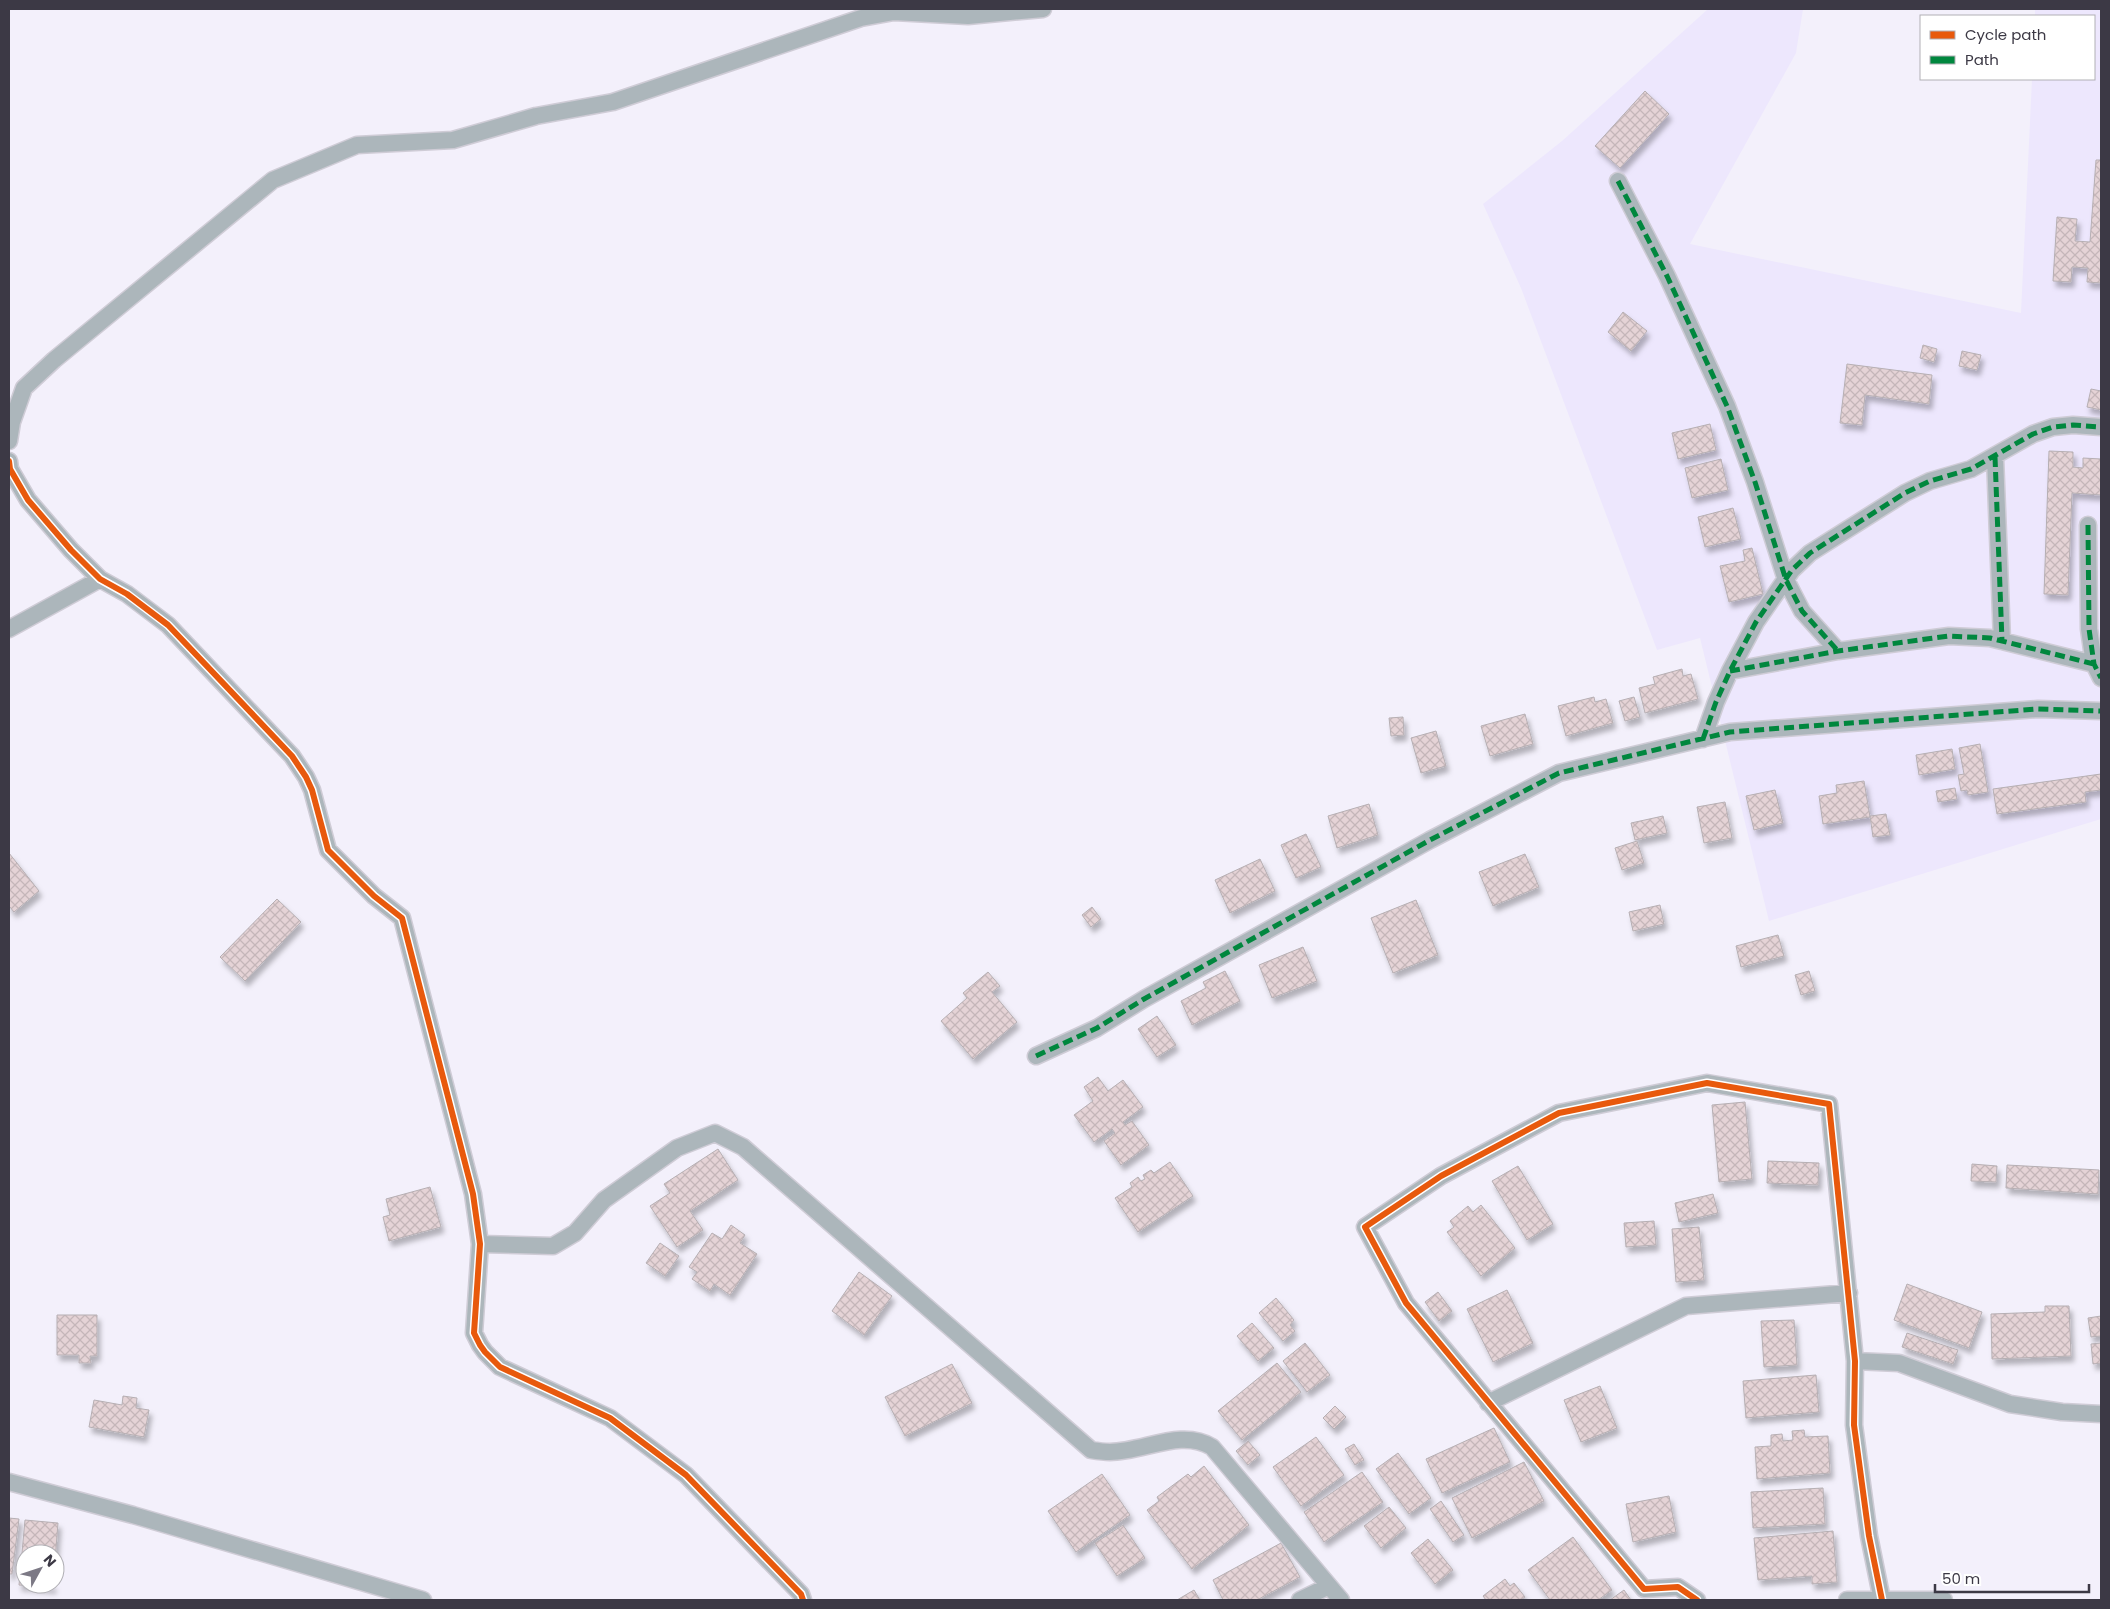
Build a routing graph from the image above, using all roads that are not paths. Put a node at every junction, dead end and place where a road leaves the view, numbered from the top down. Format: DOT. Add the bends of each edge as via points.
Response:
graph roads {
  1 [pos="1043,9"];
  2 [pos="1618,181"];
  3 [pos="2101,427"];
  4 [pos="9,441"];
  5 [pos="1996,457"];
  6 [pos="9,462"];
  7 [pos="2088,525"];
  8 [pos="100,579"];
  9 [pos="1786,580"];
  10 [pos="9,629"];
  11 [pos="2002,641"];
  12 [pos="1838,651"];
  13 [pos="1730,671"];
  14 [pos="2098,671"];
  15 [pos="2101,711"];
  16 [pos="1703,739"];
  17 [pos="1036,1056"];
  18 [pos="480,1244"];
  19 [pos="1849,1293"];
  20 [pos="1855,1361"];
  21 [pos="1488,1402"];
  22 [pos="2101,1414"];
  23 [pos="9,1482"];
  24 [pos="1329,1586"];
  25 [pos="423,1600"];
  26 [pos="803,1600"];
  27 [pos="1300,1600"];
  28 [pos="1341,1600"];
  29 [pos="1697,1600"];
  30 [pos="1847,1600"];
  31 [pos="1882,1600"];
  32 [pos="1944,1600"];
  1 -- 4 [label="street" via="968,16 894,12 861,18 613,102 536,116 453,140 357,145 306,165 273,180 30,382 24,388"];
  2 -- 9 [label="street" via="1667,276 1727,406 1756,482"];
  3 -- 5 [label="street" via="2053,427 2034,434"];
  5 -- 9 [label="street" via="1905,493 1810,553"];
  5 -- 11 [label="street"];
  6 -- 8 [label="street" via="28,500"];
  7 -- 14 [label="street" via="2089,629"];
  8 -- 10 [label="street"];
  8 -- 18 [label="street" via="127,594 168,625 292,756 309,784 328,850 374,896 402,918 473,1194"];
  9 -- 12 [label="street" via="1802,611"];
  9 -- 13 [label="street" via="1756,622"];
  11 -- 12 [label="street" via="1949,636"];
  11 -- 14 [label="street"];
  12 -- 13 [label="street"];
  13 -- 16 [label="street"];
  15 -- 16 [label="street" via="2038,708 1730,732"];
  16 -- 17 [label="street" via="1559,773 1430,840 1097,1028"];
  18 -- 24 [label="street" via="553,1246 575,1233 604,1200 677,1148 715,1133 743,1147 1091,1450 1111,1452 1176,1440 1202,1440 1212,1447"];
  18 -- 26 [label="street" via="474,1333 485,1352 500,1367 610,1418 686,1475 801,1594"];
  19 -- 20 [label="street"];
  19 -- 21 [label="street" via="1686,1306"];
  19 -- 21 [label="street" via="1829,1104 1707,1083 1559,1114 1441,1176 1365,1227 1406,1303"];
  20 -- 22 [label="street" via="1899,1363 2010,1404"];
  20 -- 31 [label="street" via="1854,1425 1869,1536"];
  21 -- 29 [label="street" via="1644,1589 1678,1587"];
  23 -- 25 [label="street"];
  24 -- 27 [label="street"];
  24 -- 28 [label="street"];
  30 -- 31 [label="street"];
  31 -- 32 [label="street"];
}
